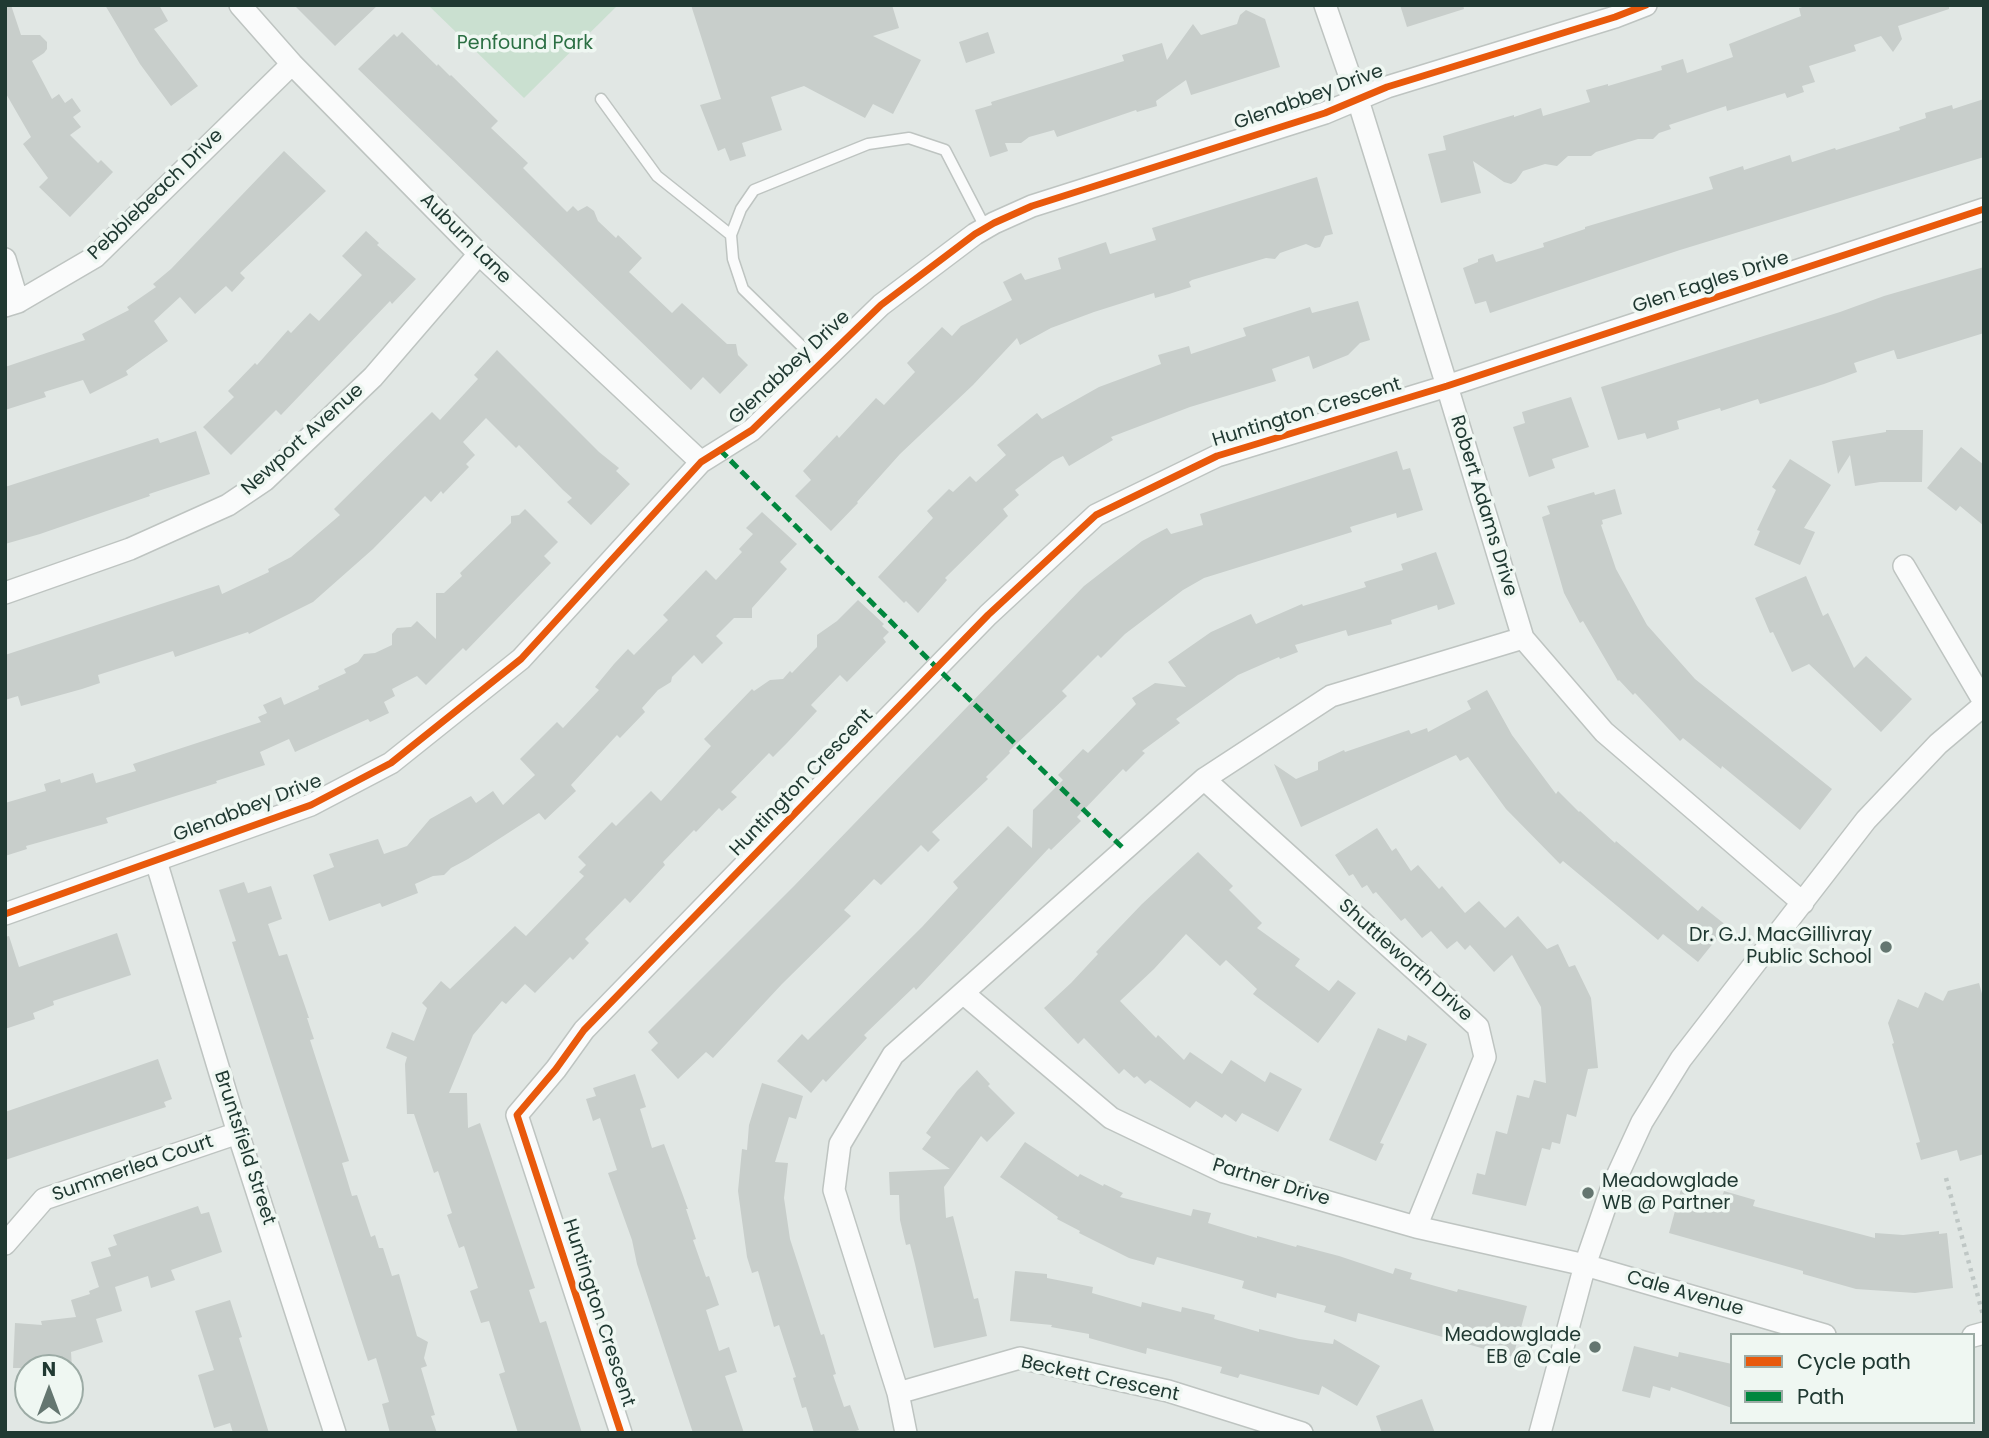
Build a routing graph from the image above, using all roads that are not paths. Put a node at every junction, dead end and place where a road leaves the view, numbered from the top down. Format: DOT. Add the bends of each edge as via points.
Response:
graph roads {
  1 [pos="240,5"];
  2 [pos="1325,5"];
  3 [pos="1646,5"];
  4 [pos="292,64"];
  5 [pos="601,99"];
  6 [pos="1358,100"];
  7 [pos="1984,209"];
  8 [pos="986,229"];
  9 [pos="732,236"];
  10 [pos="479,254"];
  11 [pos="5,259"];
  12 [pos="12,304"];
  13 [pos="820,364"];
  14 [pos="1447,386"];
  15 [pos="701,462"];
  16 [pos="1904,566"];
  17 [pos="5,593"];
  18 [pos="1523,638"];
  19 [pos="1984,703"];
  20 [pos="1204,779"];
  21 [pos="156,861"];
  22 [pos="1803,903"];
  23 [pos="5,914"];
  24 [pos="963,993"];
  25 [pos="238,1133"];
  26 [pos="1416,1227"];
  27 [pos="5,1244"];
  28 [pos="1585,1265"];
  29 [pos="1818,1333"];
  30 [pos="898,1393"];
  31 [pos="335,1433"];
  32 [pos="621,1433"];
  33 [pos="906,1433"];
  34 [pos="1302,1433"];
  35 [pos="1540,1433"];
  1 -- 4 [label="street, Auburn Lane"];
  2 -- 6 [label="street, Robert Adams Drive"];
  3 -- 6 [label="street, Glenabbey Drive"];
  4 -- 10 [label="street, Auburn Lane"];
  4 -- 12 [label="street, Pebblebeach Drive" via="95,257"];
  5 -- 9 [label="lane" via="657,176"];
  6 -- 8 [label="street, Glenabbey Drive" via="1032,206"];
  6 -- 14 [label="street, Robert Adams Drive"];
  7 -- 14 [label="street, Glen Eagles Drive"];
  8 -- 9 [label="lane" via="945,150 909,138 868,144 754,190 741,209"];
  8 -- 13 [label="street, Glenabbey Drive" via="881,304"];
  9 -- 13 [label="lane" via="733,259 743,289"];
  10 -- 15 [label="street, Auburn Lane"];
  10 -- 17 [label="street, Newport Avenue" via="373,377 265,480 228,505 130,549"];
  11 -- 12 [label="street"];
  13 -- 15 [label="street, Glenabbey Drive" via="752,430"];
  14 -- 18 [label="street, Robert Adams Drive"];
  14 -- 32 [label="street, Huntington Crescent" via="1217,456 1097,515 988,615 584,1030 517,1115"];
  15 -- 21 [label="street, Glenabbey Drive" via="521,659 391,763 311,804"];
  16 -- 19 [label="street"];
  18 -- 20 [label="street" via="1331,696"];
  18 -- 22 [label="street, Robert Adams Drive" via="1604,732"];
  19 -- 22 [label="street" via="1866,820"];
  20 -- 24 [label="street"];
  20 -- 26 [label="street, Shuttleworth Drive" via="1479,1027 1485,1057"];
  21 -- 23 [label="street, Glenabbey Drive"];
  21 -- 25 [label="street, Bruntsfield Street"];
  22 -- 28 [label="street" via="1681,1059 1642,1122 1612,1187"];
  24 -- 26 [label="street, Partner Drive" via="1111,1118 1224,1172"];
  24 -- 30 [label="street" via="893,1055 839,1144 834,1190"];
  25 -- 27 [label="street, Summerlea Court" via="44,1199"];
  25 -- 31 [label="street, Bruntsfield Street"];
  26 -- 28 [label="street, Partner Drive"];
  28 -- 29 [label="street, Cale Avenue"];
  28 -- 35 [label="street"];
  30 -- 33 [label="street"];
  30 -- 34 [label="street, Beckett Crescent" via="1020,1359 1168,1391"];
}
